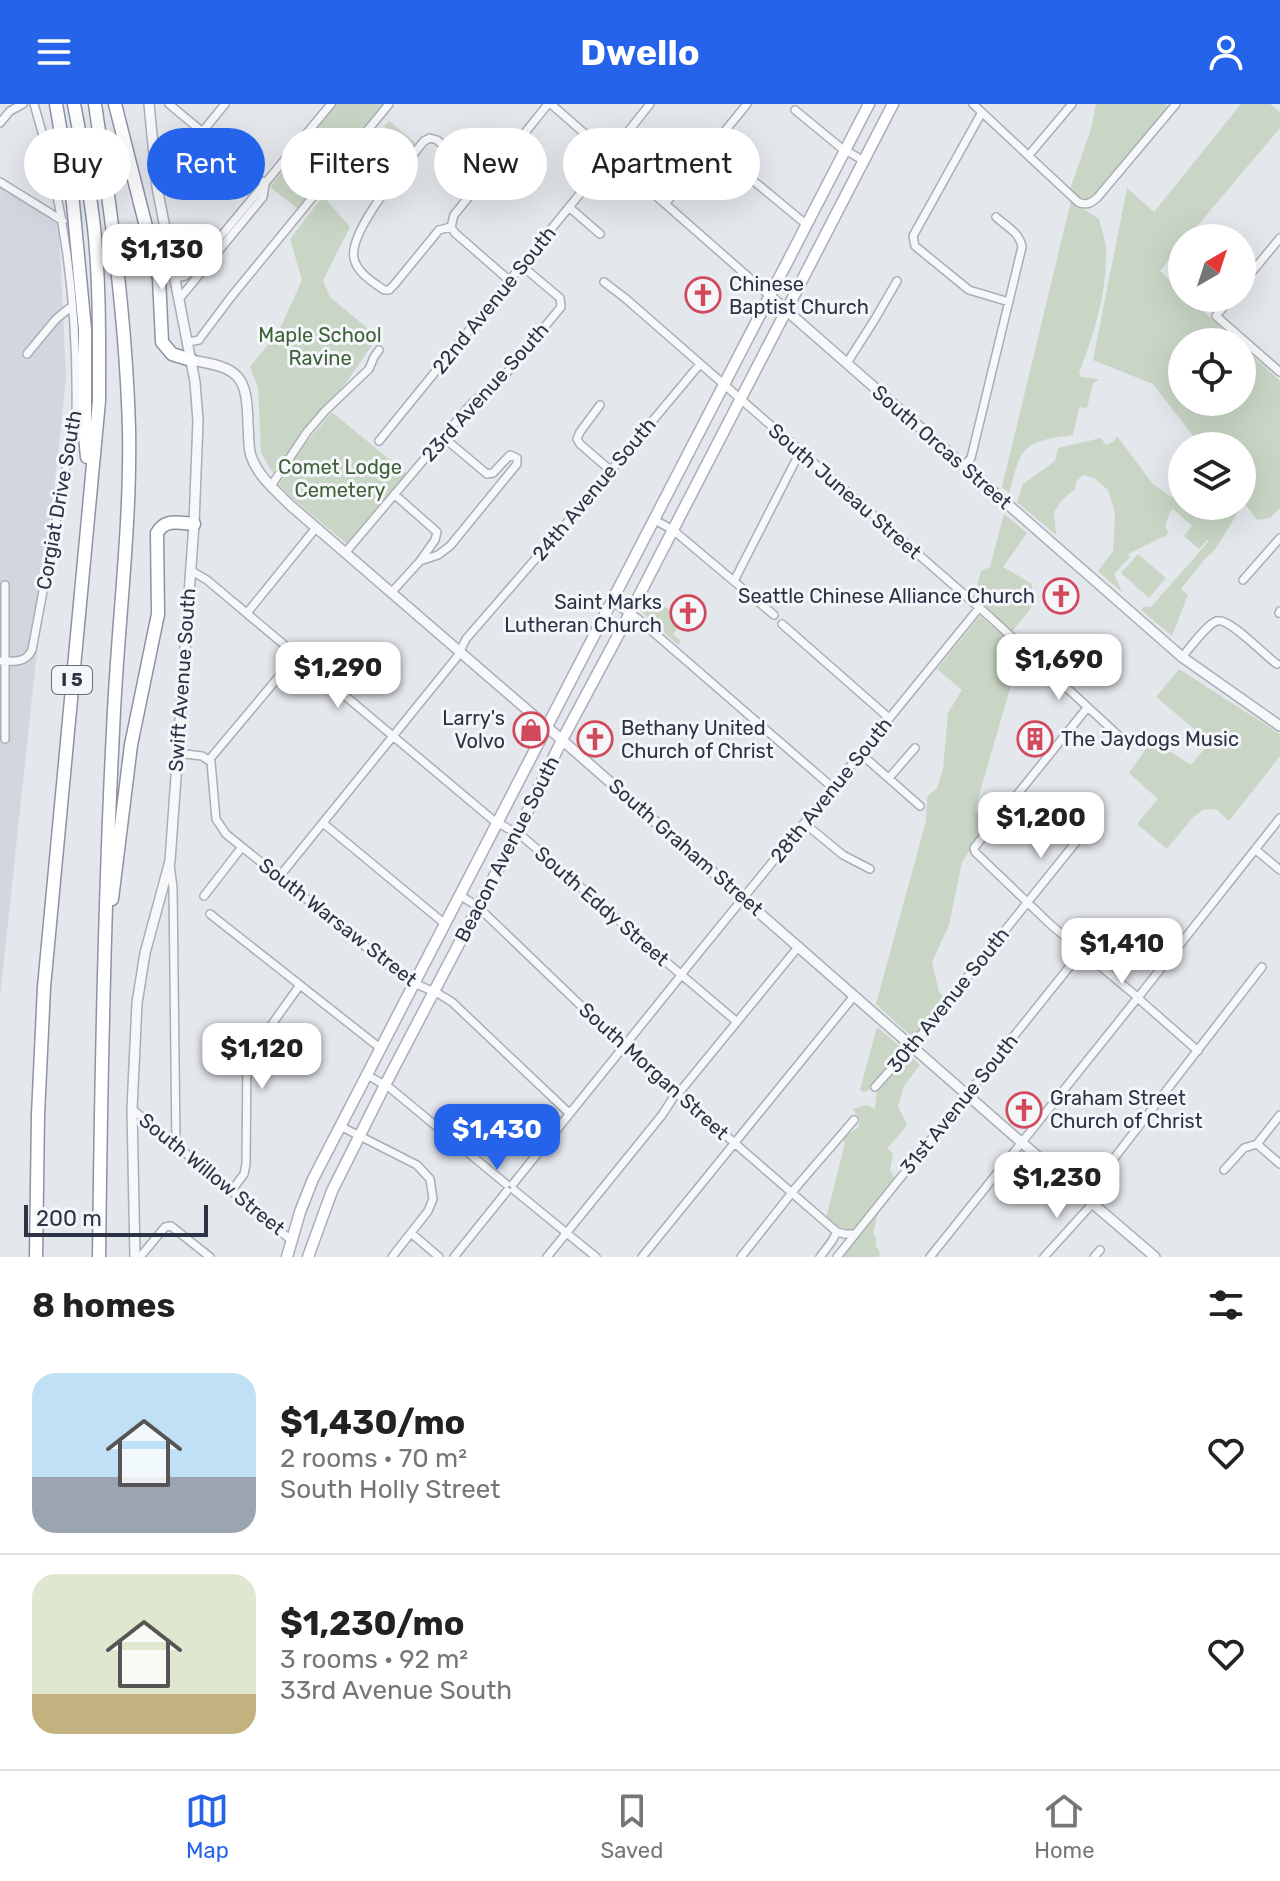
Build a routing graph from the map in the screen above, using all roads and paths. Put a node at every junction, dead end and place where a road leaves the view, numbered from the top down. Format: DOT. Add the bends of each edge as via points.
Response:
graph roads {
  1 [pos="23,104"];
  2 [pos="34,104"];
  3 [pos="56,104"];
  4 [pos="74,104"];
  5 [pos="95,104"];
  6 [pos="115,104"];
  7 [pos="149,104"];
  8 [pos="169,104"];
  9 [pos="225,104"];
  10 [pos="331,104"];
  11 [pos="389,104"];
  12 [pos="550,104"];
  13 [pos="650,104"];
  14 [pos="747,104"];
  15 [pos="869,104"];
  16 [pos="893,104"];
  17 [pos="973,104"];
  18 [pos="1072,104"];
  19 [pos="1176,104"];
  20 [pos="795,110"];
  21 [pos="982,112"];
  22 [pos="0,123"];
  23 [pos="151,128"];
  24 [pos="196,128"];
  25 [pos="206,128"];
  26 [pos="530,128"];
  27 [pos="578,128"];
  28 [pos="632,128"];
  29 [pos="846,150"];
  30 [pos="1029,155"];
  31 [pos="864,161"];
  32 [pos="0,182"];
  33 [pos="265,184"];
  34 [pos="760,186"];
  35 [pos="160,200"];
  36 [pos="250,200"];
  37 [pos="261,200"];
  38 [pos="575,200"];
  39 [pos="660,200"];
  40 [pos="665,204"];
  41 [pos="569,207"];
  42 [pos="996,217"];
  43 [pos="63,221"];
  44 [pos="808,225"];
  45 [pos="451,227"];
  46 [pos="600,234"];
  47 [pos="1280,238"];
  48 [pos="522,266"];
  49 [pos="1256,267"];
  50 [pos="176,278"];
  51 [pos="510,281"];
  52 [pos="897,281"];
  53 [pos="604,282"];
  54 [pos="770,296"];
  55 [pos="180,298"];
  56 [pos="1009,302"];
  57 [pos="72,306"];
  58 [pos="787,309"];
  59 [pos="1219,312"];
  60 [pos="188,342"];
  61 [pos="379,350"];
  62 [pos="27,354"];
  63 [pos="191,360"];
  64 [pos="847,363"];
  65 [pos="700,364"];
  66 [pos="1280,372"];
  67 [pos="724,385"];
  68 [pos="740,400"];
  69 [pos="600,405"];
  70 [pos="443,437"];
  71 [pos="379,441"];
  72 [pos="800,452"];
  73 [pos="964,466"];
  74 [pos="610,470"];
  75 [pos="271,486"];
  76 [pos="90,488"];
  77 [pos="395,495"];
  78 [pos="653,519"];
  79 [pos="194,524"];
  80 [pos="315,529"];
  81 [pos="673,530"];
  82 [pos="1280,538"];
  83 [pos="345,553"];
  84 [pos="420,561"];
  85 [pos="190,570"];
  86 [pos="1243,580"];
  87 [pos="734,581"];
  88 [pos="5,585"];
  89 [pos="391,593"];
  90 [pos="611,601"];
  91 [pos="979,608"];
  92 [pos="247,613"];
  93 [pos="630,613"];
  94 [pos="774,615"];
  95 [pos="782,624"];
  96 [pos="460,651"];
  97 [pos="297,655"];
  98 [pos="1182,657"];
  99 [pos="3,661"];
  100 [pos="1277,664"];
  101 [pos="1087,708"];
  102 [pos="889,718"];
  103 [pos="1280,726"];
  104 [pos="548,728"];
  105 [pos="393,736"];
  106 [pos="1119,736"];
  107 [pos="5,739"];
  108 [pos="562,740"];
  109 [pos="915,748"];
  110 [pos="177,753"];
  111 [pos="860,753"];
  112 [pos="209,760"];
  113 [pos="889,778"];
  114 [pos="832,787"];
  115 [pos="920,806"];
  116 [pos="1280,818"];
  117 [pos="323,823"];
  118 [pos="804,823"];
  119 [pos="498,824"];
  120 [pos="517,833"];
  121 [pos="1080,837"];
  122 [pos="242,847"];
  123 [pos="1256,850"];
  124 [pos="170,861"];
  125 [pos="870,869"];
  126 [pos="1280,870"];
  127 [pos="279,877"];
  128 [pos="204,896"];
  129 [pos="461,896"];
  130 [pos="744,898"];
  131 [pos="1027,903"];
  132 [pos="477,906"];
  133 [pos="210,914"];
  134 [pos="445,924"];
  135 [pos="799,946"];
  136 [pos="1082,951"];
  137 [pos="103,958"];
  138 [pos="1262,967"];
  139 [pos="681,975"];
  140 [pos="413,984"];
  141 [pos="300,985"];
  142 [pos="434,992"];
  143 [pos="854,996"];
  144 [pos="1137,998"];
  145 [pos="737,1022"];
  146 [pos="623,1046"];
  147 [pos="912,1046"];
  148 [pos="380,1048"];
  149 [pos="1198,1051"];
  150 [pos="367,1075"];
  151 [pos="385,1085"];
  152 [pos="875,1087"];
  153 [pos="678,1093"];
  154 [pos="966,1094"];
  155 [pos="132,1109"];
  156 [pos="569,1113"];
  157 [pos="1280,1115"];
  158 [pos="854,1120"];
  159 [pos="340,1126"];
  160 [pos="360,1136"];
  161 [pos="1021,1142"];
  162 [pos="735,1143"];
  163 [pos="1257,1144"];
  164 [pos="176,1145"];
  165 [pos="1280,1164"];
  166 [pos="1224,1170"];
  167 [pos="510,1187"];
  168 [pos="232,1190"];
  169 [pos="793,1193"];
  170 [pos="1088,1200"];
  171 [pos="837,1232"];
  172 [pos="411,1233"];
  173 [pos="566,1233"];
  174 [pos="854,1234"];
  175 [pos="291,1240"];
  176 [pos="1100,1250"];
  177 [pos="36,1257"];
  178 [pos="99,1257"];
  179 [pos="138,1257"];
  180 [pos="210,1257"];
  181 [pos="287,1257"];
  182 [pos="308,1257"];
  183 [pos="392,1257"];
  184 [pos="439,1257"];
  185 [pos="454,1257"];
  186 [pos="547,1257"];
  187 [pos="596,1257"];
  188 [pos="642,1257"];
  189 [pos="741,1257"];
  190 [pos="820,1257"];
  191 [pos="837,1257"];
  192 [pos="930,1257"];
  193 [pos="1044,1257"];
  194 [pos="1094,1257"];
  195 [pos="1155,1257"];
  1 -- 22 [label="street"];
  2 -- 43 [label="street, Corgiat Drive South"];
  3 -- 76 [label="highway" via="73,203 85,330"];
  4 -- 76 [label="highway, I 5" via="94,227 100,331"];
  5 -- 137 [label="highway, I 5" via="117,257 129,433"];
  6 -- 63 [label="highway" via="159,278 162,342 172,354"];
  7 -- 23 [label="street, Swift Avenue South"];
  8 -- 24 [label="street"];
  9 -- 25 [label="street"];
  10 -- 33 [label="street"];
  11 -- 60 [label="street" via="199,340"];
  12 -- 26 [label="street"];
  12 -- 27 [label="street, South Orcas Street"];
  13 -- 28 [label="street, 22nd Avenue South"];
  14 -- 40 [label="street"];
  15 -- 29 [label="main road, Beacon Avenue South"];
  16 -- 31 [label="main road, Beacon Avenue South"];
  17 -- 21 [label="street"];
  18 -- 30 [label="street"];
  19 -- 30 [label="street" via="1090,203 1078,202"];
  20 -- 29 [label="street"];
  21 -- 30 [label="street"];
  21 -- 56 [label="street" via="913,240 969,290"];
  29 -- 31 [label="street"];
  29 -- 44 [label="main road, Beacon Avenue South"];
  31 -- 58 [label="main road, Beacon Avenue South"];
  32 -- 43 [label="street"];
  34 -- 44 [label="street"];
  35 -- 50 [label="street, Swift Avenue South"];
  36 -- 50 [label="street" via="192,271"];
  37 -- 55 [label="street"];
  38 -- 41 [label="street, 22nd Avenue South"];
  39 -- 40 [label="street, South Orcas Street"];
  40 -- 54 [label="street, South Orcas Street"];
  41 -- 46 [label="street"];
  41 -- 48 [label="street, 22nd Avenue South"];
  42 -- 56 [label="street" via="1021,240"];
  43 -- 57 [label="street, Corgiat Drive South"];
  44 -- 54 [label="main road, Beacon Avenue South"];
  45 -- 45 [label="street" via="439,230 387,290 355,263 358,236 384,192 430,138 480,179"];
  45 -- 51 [label="street"];
  47 -- 49 [label="street"];
  48 -- 51 [label="street, 22nd Avenue South"];
  48 -- 70 [label="street, 23rd Avenue South" via="560,298 560,309"];
  50 -- 55 [label="street, Swift Avenue South"];
  51 -- 71 [label="street, 22nd Avenue South"];
  52 -- 64 [label="street"];
  53 -- 65 [label="street, South Juneau Street"];
  54 -- 58 [label="street, South Orcas Street"];
  54 -- 67 [label="main road, Beacon Avenue South"];
  55 -- 60 [label="street, Swift Avenue South"];
  56 -- 73 [label="street" via="971,458"];
  57 -- 62 [label="street"];
  57 -- 99 [label="street, Corgiat Drive South" via="76,415 32,650 21,661"];
  58 -- 64 [label="street, South Orcas Street"];
  58 -- 68 [label="main road, Beacon Avenue South"];
  59 -- 66 [label="street" via="1216,316"];
  60 -- 63 [label="street, Swift Avenue South"];
  61 -- 75 [label="street" via="369,369 307,432"];
  63 -- 75 [label="street, South Graham Street" via="227,368 242,383 250,452"];
  63 -- 79 [label="street, Swift Avenue South" via="198,421"];
  64 -- 73 [label="street, South Orcas Street"];
  65 -- 67 [label="street, South Juneau Street"];
  65 -- 74 [label="street, 24th Avenue South"];
  67 -- 68 [label="street, South Juneau Street"];
  67 -- 78 [label="main road, Beacon Avenue South"];
  68 -- 72 [label="street, South Juneau Street"];
  68 -- 81 [label="main road, Beacon Avenue South"];
  69 -- 74 [label="street" via="577,439"];
  70 -- 77 [label="street, 23rd Avenue South"];
  70 -- 84 [label="street" via="484,473 490,474 510,455 517,458 450,546"];
  72 -- 87 [label="street"];
  72 -- 91 [label="street, South Juneau Street"];
  73 -- 98 [label="street, South Orcas Street"];
  74 -- 96 [label="street, 24th Avenue South"];
  75 -- 80 [label="street, South Graham Street"];
  76 -- 177 [label="highway, I 5" via="44,987"];
  77 -- 83 [label="street, 23rd Avenue South"];
  77 -- 84 [label="street" via="437,532"];
  78 -- 81 [label="street"];
  78 -- 90 [label="main road, Beacon Avenue South"];
  79 -- 85 [label="street, Swift Avenue South"];
  79 -- 137 [label="highway" via="168,522 157,533 158,614 131,745"];
  80 -- 83 [label="street, South Graham Street"];
  80 -- 92 [label="street"];
  81 -- 87 [label="street"];
  81 -- 93 [label="main road, Beacon Avenue South"];
  82 -- 86 [label="street"];
  83 -- 89 [label="street, South Graham Street"];
  84 -- 89 [label="street"];
  85 -- 92 [label="street, South Eddy Street"];
  85 -- 110 [label="street, Swift Avenue South"];
  87 -- 94 [label="street"];
  88 -- 99 [label="street"];
  89 -- 96 [label="street, South Graham Street"];
  90 -- 93 [label="street"];
  90 -- 104 [label="main road, Beacon Avenue South"];
  91 -- 101 [label="street, South Juneau Street"];
  91 -- 102 [label="street, 28th Avenue South"];
  92 -- 97 [label="street, South Eddy Street"];
  93 -- 108 [label="main road, Beacon Avenue South"];
  93 -- 114 [label="street"];
  95 -- 102 [label="street"];
  96 -- 104 [label="street, South Graham Street"];
  96 -- 105 [label="street, 24th Avenue South"];
  97 -- 105 [label="street, South Eddy Street"];
  97 -- 112 [label="street"];
  98 -- 100 [label="street" via="1220,620"];
  98 -- 103 [label="street, South Orcas Street"];
  99 -- 107 [label="street"];
  101 -- 106 [label="street, South Juneau Street"];
  101 -- 131 [label="street" via="974,848"];
  102 -- 111 [label="street, 28th Avenue South"];
  104 -- 108 [label="street, South Graham Street"];
  104 -- 119 [label="main road, Beacon Avenue South"];
  105 -- 117 [label="street, 24th Avenue South"];
  105 -- 119 [label="street, South Eddy Street"];
  108 -- 120 [label="main road, Beacon Avenue South"];
  108 -- 130 [label="street, South Graham Street"];
  109 -- 113 [label="street"];
  110 -- 112 [label="street"];
  110 -- 124 [label="street, Swift Avenue South"];
  111 -- 113 [label="street"];
  111 -- 114 [label="street, 28th Avenue South"];
  112 -- 122 [label="street, South Warsaw Street" via="216,819"];
  113 -- 115 [label="street"];
  114 -- 118 [label="street, 28th Avenue South"];
  116 -- 123 [label="street"];
  117 -- 127 [label="street, 24th Avenue South"];
  117 -- 134 [label="street"];
  118 -- 125 [label="street"];
  118 -- 130 [label="street, 28th Avenue South"];
  119 -- 120 [label="street, South Eddy Street"];
  119 -- 129 [label="main road, Beacon Avenue South"];
  120 -- 132 [label="main road, Beacon Avenue South"];
  120 -- 139 [label="street, South Eddy Street"];
  121 -- 131 [label="street, 30th Avenue South"];
  122 -- 127 [label="street, South Warsaw Street"];
  122 -- 128 [label="street"];
  123 -- 126 [label="street"];
  123 -- 144 [label="street"];
  124 -- 155 [label="street, Swift Avenue South" via="140,977"];
  124 -- 164 [label="street"];
  127 -- 140 [label="street, South Warsaw Street"];
  129 -- 132 [label="street, South Morgan Street"];
  129 -- 134 [label="main road, Beacon Avenue South"];
  130 -- 135 [label="street, South Graham Street"];
  130 -- 139 [label="street, 28th Avenue South"];
  131 -- 136 [label="street"];
  131 -- 147 [label="street, 30th Avenue South"];
  132 -- 142 [label="main road, Beacon Avenue South"];
  132 -- 146 [label="street, South Morgan Street"];
  133 -- 141 [label="street"];
  134 -- 140 [label="main road, Beacon Avenue South"];
  135 -- 143 [label="street, South Graham Street"];
  135 -- 145 [label="street"];
  136 -- 144 [label="street"];
  136 -- 154 [label="street, 31st Avenue South"];
  137 -- 178 [label="highway, I 5"];
  138 -- 149 [label="street"];
  139 -- 145 [label="street, South Eddy Street"];
  139 -- 146 [label="street, 28th Avenue South"];
  140 -- 142 [label="street, South Warsaw Street"];
  140 -- 148 [label="main road, Beacon Avenue South"];
  141 -- 148 [label="street"];
  141 -- 168 [label="street" via="247,1059 246,1164"];
  142 -- 151 [label="main road, Beacon Avenue South"];
  142 -- 156 [label="street, South Warsaw Street" via="452,1002"];
  143 -- 147 [label="street, South Graham Street"];
  143 -- 162 [label="street"];
  144 -- 149 [label="street"];
  144 -- 161 [label="street"];
  145 -- 153 [label="street"];
  146 -- 153 [label="street, South Morgan Street"];
  146 -- 156 [label="street, 28th Avenue South"];
  147 -- 152 [label="street, 30th Avenue South"];
  147 -- 154 [label="street, South Graham Street"];
  148 -- 150 [label="main road, Beacon Avenue South"];
  149 -- 170 [label="street"];
  150 -- 151 [label="street"];
  150 -- 159 [label="main road, Beacon Avenue South"];
  151 -- 160 [label="main road, Beacon Avenue South"];
  151 -- 167 [label="street"];
  153 -- 162 [label="street, South Morgan Street"];
  153 -- 173 [label="street"];
  154 -- 161 [label="street, South Graham Street"];
  154 -- 174 [label="street, 31st Avenue South"];
  155 -- 164 [label="street, South Willow Street"];
  155 -- 179 [label="street, Swift Avenue South"];
  156 -- 167 [label="street, 28th Avenue South"];
  157 -- 163 [label="street"];
  158 -- 169 [label="street"];
  159 -- 160 [label="street"];
  159 -- 175 [label="main road, Beacon Avenue South"];
  160 -- 172 [label="street" via="427,1174 431,1205"];
  160 -- 182 [label="main road, Beacon Avenue South" via="332,1191"];
  161 -- 170 [label="street, South Graham Street"];
  161 -- 192 [label="street"];
  162 -- 169 [label="street, South Morgan Street"];
  162 -- 188 [label="street"];
  163 -- 165 [label="street"];
  163 -- 166 [label="street" via="1244,1148"];
  164 -- 168 [label="street, South Willow Street"];
  167 -- 173 [label="street"];
  167 -- 185 [label="street, 28th Avenue South"];
  168 -- 175 [label="street, South Willow Street"];
  169 -- 171 [label="street, South Morgan Street"];
  169 -- 189 [label="street"];
  170 -- 193 [label="street"];
  170 -- 195 [label="street, South Graham Street"];
  171 -- 174 [label="street"];
  171 -- 190 [label="street"];
  172 -- 183 [label="street"];
  172 -- 184 [label="street"];
  173 -- 186 [label="street"];
  173 -- 187 [label="street"];
  174 -- 191 [label="street, 31st Avenue South"];
  175 -- 181 [label="main road, Beacon Avenue South"];
  176 -- 194 [label="street"];
  179 -- 180 [label="street" via="171,1226"];
}
